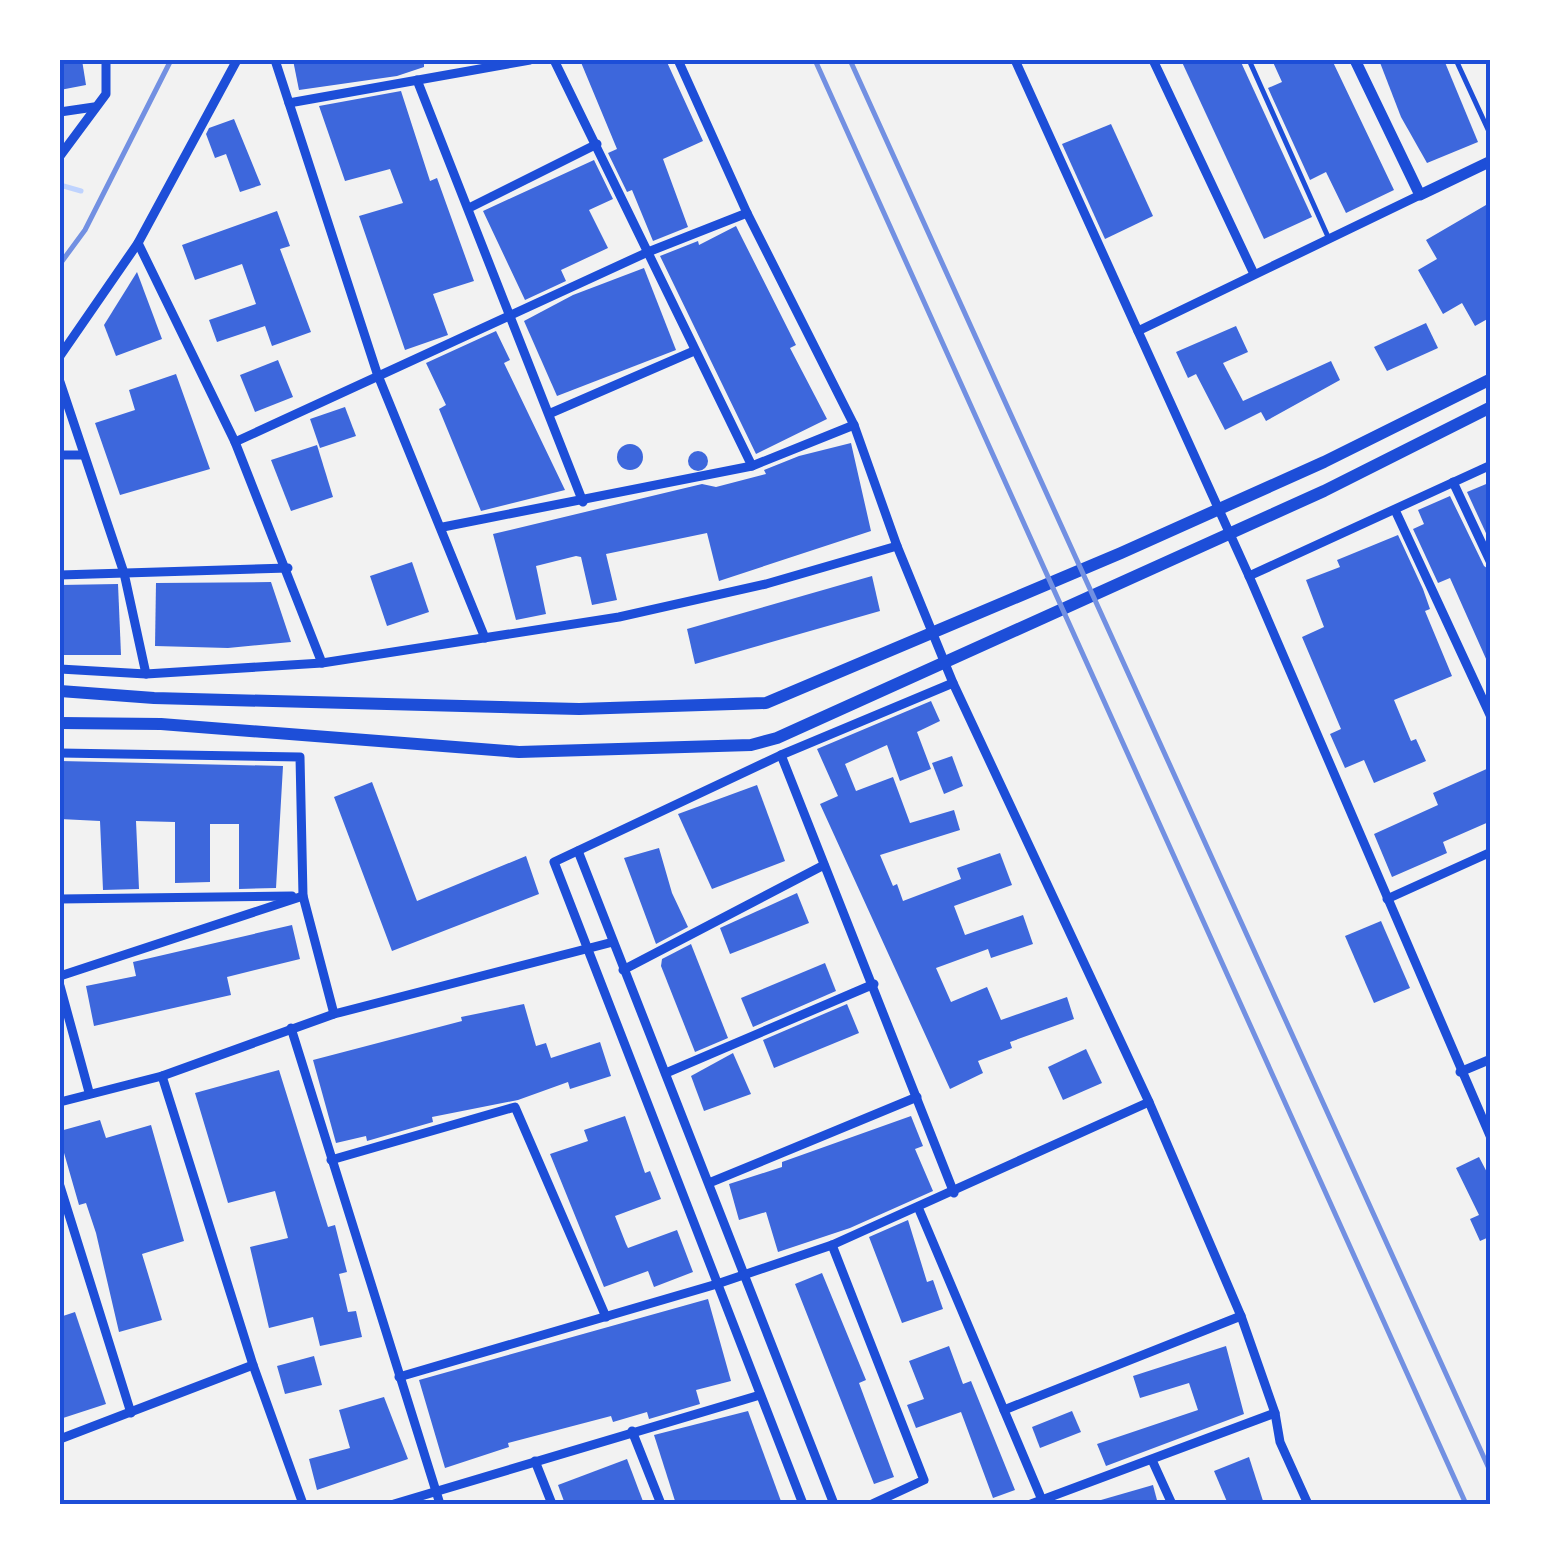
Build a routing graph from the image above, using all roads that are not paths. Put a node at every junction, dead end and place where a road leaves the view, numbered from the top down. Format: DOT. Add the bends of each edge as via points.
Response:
graph roads {
  1 [pos="106,60"];
  2 [pos="237,60"];
  3 [pos="275,60"];
  4 [pos="530,60"];
  5 [pos="554,60"];
  6 [pos="678,60"];
  7 [pos="1015,60"];
  8 [pos="1153,60"];
  9 [pos="1250,60"];
  10 [pos="1355,60"];
  11 [pos="1456,60"];
  12 [pos="417,80"];
  13 [pos="289,104"];
  14 [pos="94,107"];
  15 [pos="60,112"];
  16 [pos="1491,136"];
  17 [pos="597,144"];
  18 [pos="60,156"];
  19 [pos="1491,161"];
  20 [pos="1420,195"];
  21 [pos="469,208"];
  22 [pos="747,213"];
  23 [pos="1329,239"];
  24 [pos="138,244"];
  25 [pos="648,252"];
  26 [pos="1254,274"];
  27 [pos="508,316"];
  28 [pos="1138,331"];
  29 [pos="694,352"];
  30 [pos="60,356"];
  31 [pos="378,373"];
  32 [pos="1491,379"];
  33 [pos="60,382"];
  34 [pos="1491,407"];
  35 [pos="551,413"];
  36 [pos="854,425"];
  37 [pos="235,442"];
  38 [pos="84,455"];
  39 [pos="60,456"];
  40 [pos="1491,465"];
  41 [pos="752,466"];
  42 [pos="1453,482"];
  43 [pos="584,502"];
  44 [pos="1395,510"];
  45 [pos="444,527"];
  46 [pos="897,546"];
  47 [pos="1491,563"];
  48 [pos="288,568"];
  49 [pos="124,573"];
  50 [pos="60,575"];
  51 [pos="1248,576"];
  52 [pos="485,638"];
  53 [pos="322,662"];
  54 [pos="60,669"];
  55 [pos="146,674"];
  56 [pos="1491,677"];
  57 [pos="1477,683"];
  58 [pos="954,684"];
  59 [pos="60,691"];
  60 [pos="1491,717"];
  61 [pos="60,722"];
  62 [pos="60,753"];
  63 [pos="781,755"];
  64 [pos="578,851"];
  65 [pos="1491,852"];
  66 [pos="824,865"];
  67 [pos="303,896"];
  68 [pos="60,898"];
  69 [pos="1386,899"];
  70 [pos="612,942"];
  71 [pos="584,950"];
  72 [pos="623,970"];
  73 [pos="60,976"];
  74 [pos="874,984"];
  75 [pos="60,986"];
  76 [pos="334,1014"];
  77 [pos="291,1028"];
  78 [pos="1491,1059"];
  79 [pos="1460,1072"];
  80 [pos="666,1073"];
  81 [pos="162,1076"];
  82 [pos="89,1092"];
  83 [pos="916,1096"];
  84 [pos="60,1102"];
  85 [pos="1149,1102"];
  86 [pos="1491,1138"];
  87 [pos="331,1160"];
  88 [pos="709,1183"];
  89 [pos="60,1186"];
  90 [pos="954,1193"];
  91 [pos="918,1207"];
  92 [pos="832,1244"];
  93 [pos="744,1275"];
  94 [pos="717,1284"];
  95 [pos="1241,1316"];
  96 [pos="606,1317"];
  97 [pos="253,1365"];
  98 [pos="399,1377"];
  99 [pos="760,1394"];
  100 [pos="1004,1410"];
  101 [pos="130,1413"];
  102 [pos="1275,1413"];
  103 [pos="632,1431"];
  104 [pos="60,1438"];
  105 [pos="536,1460"];
  106 [pos="1152,1460"];
  107 [pos="436,1490"];
  108 [pos="1036,1502"];
  109 [pos="303,1504"];
  110 [pos="394,1504"];
  111 [pos="440,1504"];
  112 [pos="552,1504"];
  113 [pos="661,1504"];
  114 [pos="802,1504"];
  115 [pos="834,1504"];
  116 [pos="872,1504"];
  117 [pos="1172,1504"];
  118 [pos="1308,1504"];
  1 -- 14 [label="street" via="106,94"];
  2 -- 24 [label="street"];
  3 -- 13 [label="street"];
  4 -- 12 [label="street"];
  5 -- 17 [label="street"];
  6 -- 22 [label="street"];
  7 -- 28 [label="street"];
  8 -- 26 [label="street"];
  9 -- 23 [label="lane"];
  10 -- 20 [label="street"];
  11 -- 16 [label="lane"];
  12 -- 13 [label="street"];
  12 -- 21 [label="street"];
  13 -- 31 [label="street"];
  14 -- 15 [label="street"];
  14 -- 18 [label="street"];
  17 -- 21 [label="street"];
  17 -- 25 [label="street"];
  19 -- 20 [label="street"];
  20 -- 23 [label="street"];
  21 -- 27 [label="street"];
  22 -- 25 [label="street"];
  22 -- 36 [label="street"];
  23 -- 26 [label="street"];
  24 -- 30 [label="street"];
  24 -- 37 [label="street"];
  25 -- 27 [label="street"];
  25 -- 29 [label="street"];
  26 -- 28 [label="street"];
  27 -- 31 [label="street"];
  27 -- 35 [label="street"];
  28 -- 51 [label="street"];
  29 -- 35 [label="street"];
  29 -- 41 [label="street"];
  31 -- 37 [label="street"];
  31 -- 45 [label="street"];
  32 -- 59 [label="main road" via="1324,462 766,704 580,709"];
  33 -- 38 [label="street"];
  34 -- 61 [label="main road" via="1324,491 751,745 518,752"];
  35 -- 43 [label="street"];
  36 -- 41 [label="street"];
  36 -- 46 [label="street"];
  37 -- 48 [label="street"];
  38 -- 39 [label="street"];
  38 -- 49 [label="street"];
  40 -- 42 [label="street"];
  41 -- 43 [label="street"];
  42 -- 44 [label="street"];
  42 -- 47 [label="street"];
  43 -- 45 [label="street"];
  44 -- 51 [label="street"];
  44 -- 57 [label="street"];
  45 -- 52 [label="street"];
  46 -- 52 [label="street" via="638,613"];
  46 -- 58 [label="street"];
  48 -- 49 [label="street"];
  48 -- 53 [label="street"];
  49 -- 50 [label="street"];
  49 -- 55 [label="street"];
  51 -- 69 [label="street"];
  52 -- 53 [label="street"];
  53 -- 55 [label="street"];
  54 -- 55 [label="street"];
  56 -- 57 [label="street"];
  57 -- 60 [label="street"];
  58 -- 63 [label="street"];
  58 -- 85 [label="street"];
  62 -- 67 [label="street" via="300,757"];
  63 -- 64 [label="street"];
  63 -- 66 [label="street"];
  64 -- 70 [label="street"];
  64 -- 71 [label="street" via="554,862"];
  65 -- 69 [label="street"];
  66 -- 72 [label="street"];
  66 -- 74 [label="street"];
  67 -- 68 [label="street"];
  67 -- 73 [label="street"];
  67 -- 76 [label="street"];
  69 -- 79 [label="street"];
  70 -- 71 [label="street"];
  70 -- 72 [label="street"];
  71 -- 76 [label="street"];
  71 -- 94 [label="street"];
  72 -- 80 [label="street"];
  74 -- 80 [label="street"];
  74 -- 83 [label="street"];
  75 -- 82 [label="street"];
  76 -- 77 [label="street"];
  77 -- 81 [label="street"];
  77 -- 87 [label="street"];
  78 -- 79 [label="street"];
  79 -- 86 [label="street"];
  80 -- 88 [label="street"];
  81 -- 82 [label="street"];
  81 -- 97 [label="street"];
  82 -- 84 [label="street"];
  83 -- 88 [label="street"];
  83 -- 90 [label="street"];
  85 -- 90 [label="street"];
  85 -- 95 [label="street"];
  87 -- 96 [label="street" via="514,1108"];
  87 -- 98 [label="street"];
  88 -- 93 [label="street"];
  89 -- 101 [label="street"];
  90 -- 91 [label="street"];
  91 -- 92 [label="street"];
  91 -- 100 [label="street"];
  92 -- 93 [label="street"];
  92 -- 116 [label="street" via="924,1480"];
  93 -- 94 [label="street"];
  93 -- 115 [label="street"];
  94 -- 96 [label="street"];
  94 -- 99 [label="street"];
  95 -- 100 [label="street"];
  95 -- 102 [label="street"];
  96 -- 98 [label="street"];
  97 -- 101 [label="street"];
  97 -- 109 [label="street"];
  98 -- 107 [label="street"];
  99 -- 103 [label="street"];
  99 -- 114 [label="street"];
  100 -- 108 [label="street"];
  101 -- 104 [label="street"];
  102 -- 106 [label="street"];
  102 -- 118 [label="street" via="1280,1442"];
  103 -- 105 [label="street"];
  103 -- 113 [label="street"];
  105 -- 107 [label="street"];
  105 -- 112 [label="street"];
  106 -- 108 [label="street"];
  106 -- 117 [label="street"];
  107 -- 110 [label="street"];
  107 -- 111 [label="street"];
}
